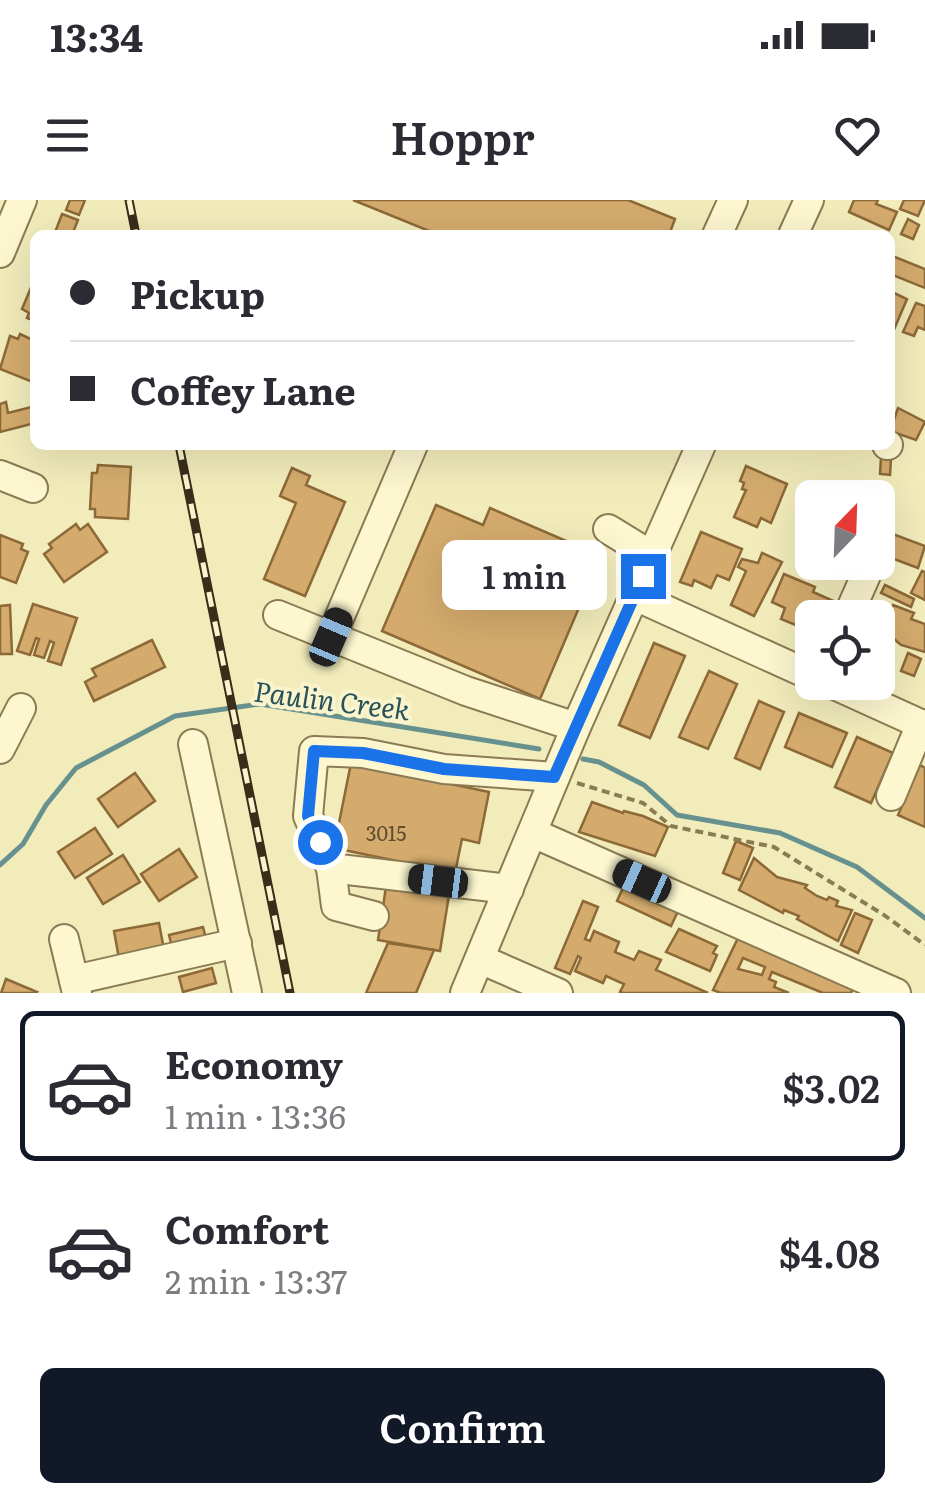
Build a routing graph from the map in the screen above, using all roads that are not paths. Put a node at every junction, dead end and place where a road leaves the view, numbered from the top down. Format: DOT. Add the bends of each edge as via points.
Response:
graph roads {
  1 [pos="22,200"];
  2 [pos="733,200"];
  3 [pos="808,200"];
  4 [pos="719,230"];
  5 [pos="795,230"];
  6 [pos="3,237"];
  7 [pos="411,450"];
  8 [pos="699,450"];
  9 [pos="0,475"];
  10 [pos="33,488"];
  11 [pos="608,529"];
  12 [pos="652,556"];
  13 [pos="635,596"];
  14 [pos="278,616"];
  15 [pos="331,637"];
  16 [pos="795,668"];
  17 [pos="868,700"];
  18 [pos="22,708"];
  19 [pos="923,725"];
  20 [pos="576,727"];
  21 [pos="193,744"];
  22 [pos="0,750"];
  23 [pos="554,777"];
  24 [pos="891,796"];
  25 [pos="533,833"];
  26 [pos="331,868"];
  27 [pos="509,889"];
  28 [pos="374,916"];
  29 [pos="64,939"];
  30 [pos="237,943"];
  31 [pos="480,959"];
  32 [pos="76,986"];
  33 [pos="247,993"];
  34 [pos="465,993"];
  35 [pos="558,993"];
  36 [pos="896,993"];
  1 -- 6 [label="street"];
  2 -- 4 [label="street"];
  3 -- 5 [label="street"];
  7 -- 15 [label="street"];
  8 -- 12 [label="street"];
  9 -- 10 [label="street"];
  11 -- 12 [label="street"];
  12 -- 13 [label="street"];
  13 -- 16 [label="street"];
  13 -- 20 [label="street"];
  14 -- 15 [label="street"];
  15 -- 20 [label="street"];
  17 -- 19 [label="street"];
  18 -- 22 [label="street"];
  19 -- 24 [label="street"];
  20 -- 23 [label="street"];
  21 -- 30 [label="street"];
  23 -- 25 [label="street"];
  23 -- 26 [label="street" via="314,751 308,816"];
  25 -- 27 [label="street"];
  25 -- 36 [label="street"];
  26 -- 27 [label="street"];
  26 -- 28 [label="street" via="336,906"];
  27 -- 31 [label="street"];
  29 -- 32 [label="street"];
  30 -- 32 [label="street"];
  30 -- 33 [label="street"];
  31 -- 34 [label="street"];
  31 -- 35 [label="street"];
}
